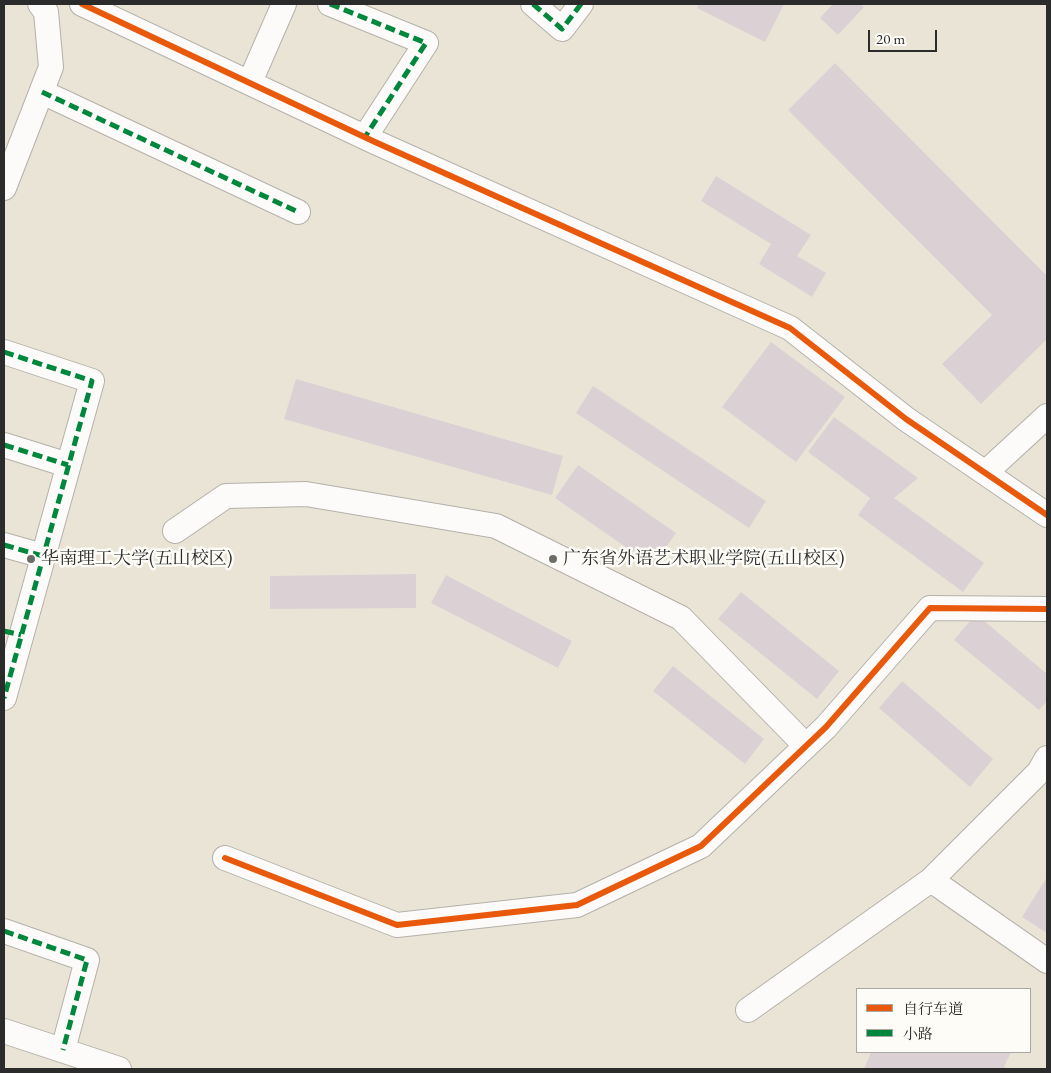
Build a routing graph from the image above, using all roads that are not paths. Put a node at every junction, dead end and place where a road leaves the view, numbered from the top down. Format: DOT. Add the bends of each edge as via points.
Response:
graph roads {
  1 [pos="40,4"];
  2 [pos="84,4"];
  3 [pos="284,4"];
  4 [pos="330,4"];
  5 [pos="534,4"];
  6 [pos="581,4"];
  7 [pos="250,82"];
  8 [pos="42,92"];
  9 [pos="365,137"];
  10 [pos="4,188"];
  11 [pos="298,212"];
  12 [pos="4,352"];
  13 [pos="1047,416"];
  14 [pos="4,445"];
  15 [pos="68,465"];
  16 [pos="985,473"];
  17 [pos="1047,515"];
  18 [pos="175,531"];
  19 [pos="4,544"];
  20 [pos="43,556"];
  21 [pos="1047,609"];
  22 [pos="12,633"];
  23 [pos="4,698"];
  24 [pos="806,746"];
  25 [pos="1047,758"];
  26 [pos="225,858"];
  27 [pos="931,880"];
  28 [pos="4,931"];
  29 [pos="1047,961"];
  30 [pos="748,1010"];
  31 [pos="4,1031"];
  32 [pos="63,1050"];
  33 [pos="119,1069"];
  1 -- 8 [label="street" via="46,12 51,67"];
  2 -- 7 [label="street"];
  3 -- 7 [label="street"];
  4 -- 9 [label="street" via="426,43"];
  5 -- 6 [label="street" via="562,29"];
  7 -- 9 [label="street"];
  8 -- 10 [label="street"];
  8 -- 11 [label="street"];
  9 -- 16 [label="street" via="790,328 906,419"];
  12 -- 15 [label="street" via="92,381"];
  13 -- 16 [label="street"];
  14 -- 15 [label="street"];
  15 -- 20 [label="street"];
  16 -- 17 [label="street"];
  18 -- 24 [label="street" via="226,496 306,494 496,526 682,618"];
  19 -- 20 [label="street"];
  20 -- 22 [label="street"];
  21 -- 24 [label="street" via="930,608"];
  22 -- 23 [label="street"];
  24 -- 26 [label="street" via="701,846 577,905 397,925"];
  25 -- 27 [label="street" via="1039,772"];
  27 -- 29 [label="street"];
  27 -- 30 [label="street"];
  28 -- 32 [label="street" via="88,960"];
  31 -- 32 [label="street"];
  32 -- 33 [label="street"];
}
